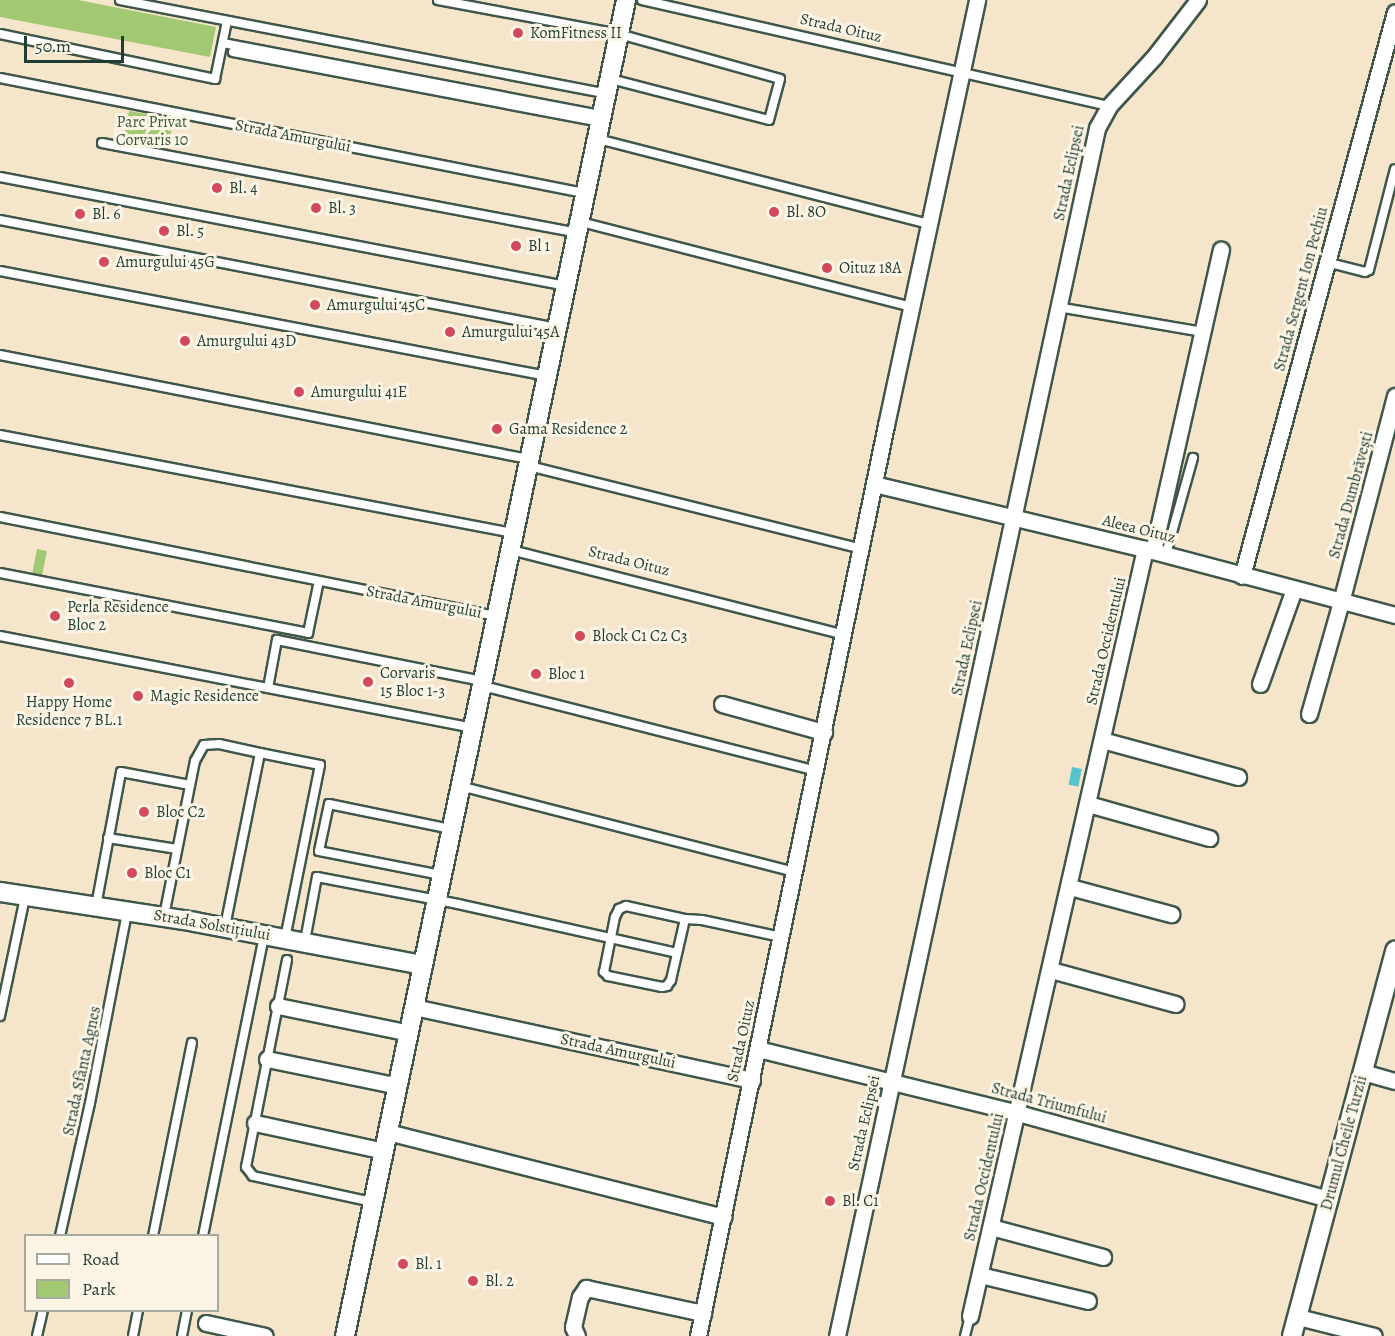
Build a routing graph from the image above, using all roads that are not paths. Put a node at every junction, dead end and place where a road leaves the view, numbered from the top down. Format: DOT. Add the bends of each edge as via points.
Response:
graph roads {
  1 [pos="120,0"];
  2 [pos="438,0"];
  3 [pos="626,0"];
  4 [pos="642,0"];
  5 [pos="977,0"];
  6 [pos="1198,0"];
  7 [pos="1395,12"];
  8 [pos="227,21"];
  9 [pos="0,34"];
  10 [pos="619,34"];
  11 [pos="223,43"];
  12 [pos="233,52"];
  13 [pos="961,74"];
  14 [pos="0,78"];
  15 [pos="608,86"];
  16 [pos="1109,106"];
  17 [pos="600,126"];
  18 [pos="102,143"];
  19 [pos="1395,170"];
  20 [pos="0,177"];
  21 [pos="585,193"];
  22 [pos="0,220"];
  23 [pos="928,224"];
  24 [pos="578,227"];
  25 [pos="1221,250"];
  26 [pos="1326,262"];
  27 [pos="0,271"];
  28 [pos="566,286"];
  29 [pos="911,307"];
  30 [pos="1059,307"];
  31 [pos="557,328"];
  32 [pos="1202,332"];
  33 [pos="0,355"];
  34 [pos="547,376"];
  35 [pos="1395,396"];
  36 [pos="0,435"];
  37 [pos="1193,458"];
  38 [pos="528,462"];
  39 [pos="874,484"];
  40 [pos="0,517"];
  41 [pos="1013,517"];
  42 [pos="512,541"];
  43 [pos="861,549"];
  44 [pos="1155,551"];
  45 [pos="0,573"];
  46 [pos="1242,576"];
  47 [pos="319,581"];
  48 [pos="1294,589"];
  49 [pos="1341,602"];
  50 [pos="1395,615"];
  51 [pos="496,616"];
  52 [pos="844,635"];
  53 [pos="0,636"];
  54 [pos="482,683"];
  55 [pos="1260,684"];
  56 [pos="268,688"];
  57 [pos="722,704"];
  58 [pos="1309,714"];
  59 [pos="472,728"];
  60 [pos="824,732"];
  61 [pos="1102,740"];
  62 [pos="260,753"];
  63 [pos="816,771"];
  64 [pos="1238,777"];
  65 [pos="190,785"];
  66 [pos="460,786"];
  67 [pos="1088,804"];
  68 [pos="451,829"];
  69 [pos="108,838"];
  70 [pos="1209,838"];
  71 [pos="177,849"];
  72 [pos="795,872"];
  73 [pos="441,875"];
  74 [pos="1070,887"];
  75 [pos="0,892"];
  76 [pos="25,895"];
  77 [pos="436,899"];
  78 [pos="96,906"];
  79 [pos="128,911"];
  80 [pos="1172,914"];
  81 [pos="164,916"];
  82 [pos="685,919"];
  83 [pos="225,927"];
  84 [pos="265,934"];
  85 [pos="781,937"];
  86 [pos="285,938"];
  87 [pos="610,938"];
  88 [pos="305,942"];
  89 [pos="677,953"];
  90 [pos="1394,957"];
  91 [pos="287,960"];
  92 [pos="423,965"];
  93 [pos="1051,970"];
  94 [pos="1175,1004"];
  95 [pos="278,1006"];
  96 [pos="414,1007"];
  97 [pos="0,1016"];
  98 [pos="409,1033"];
  99 [pos="192,1043"];
  100 [pos="758,1049"];
  101 [pos="267,1059"];
  102 [pos="1363,1072"];
  103 [pos="752,1080"];
  104 [pos="892,1080"];
  105 [pos="1395,1081"];
  106 [pos="398,1086"];
  107 [pos="1018,1113"];
  108 [pos="255,1123"];
  109 [pos="388,1132"];
  110 [pos="384,1151"];
  111 [pos="1329,1199"];
  112 [pos="373,1203"];
  113 [pos="723,1217"];
  114 [pos="991,1227"];
  115 [pos="60,1234"];
  116 [pos="153,1234"];
  117 [pos="203,1234"];
  118 [pos="1103,1257"];
  119 [pos="980,1275"];
  120 [pos="1088,1301"];
  121 [pos="43,1312"];
  122 [pos="138,1312"];
  123 [pos="187,1312"];
  124 [pos="703,1313"];
  125 [pos="970,1316"];
  126 [pos="1298,1317"];
  127 [pos="206,1323"];
  128 [pos="37,1336"];
  129 [pos="133,1336"];
  130 [pos="182,1336"];
  131 [pos="265,1336"];
  132 [pos="345,1336"];
  133 [pos="578,1336"];
  134 [pos="698,1336"];
  135 [pos="837,1336"];
  136 [pos="965,1336"];
  137 [pos="1292,1336"];
  138 [pos="1374,1336"];
  1 -- 8 [label="lane"];
  2 -- 10 [label="lane"];
  3 -- 10 [label="street, Strada Amurgului"];
  4 -- 13 [label="lane, Strada Oituz"];
  5 -- 13 [label="street, Strada Oituz"];
  6 -- 16 [label="street, Strada Eclipsei"];
  7 -- 26 [label="street, Strada Sergent Ion Pechiu"];
  8 -- 11 [label="lane"];
  8 -- 15 [label="lane"];
  9 -- 11 [label="lane" via="215,79"];
  10 -- 15 [label="street, Strada Amurgului"];
  10 -- 15 [label="lane" via="780,79 769,120"];
  11 -- 17 [label="lane"];
  12 -- 17 [label="lane"];
  13 -- 16 [label="lane"];
  13 -- 23 [label="street, Strada Oituz"];
  14 -- 21 [label="lane, Strada Amurgului"];
  15 -- 17 [label="street, Strada Amurgului"];
  16 -- 30 [label="street, Strada Eclipsei" via="1097,128"];
  17 -- 21 [label="street, Strada Amurgului"];
  17 -- 23 [label="lane"];
  18 -- 24 [label="lane"];
  19 -- 26 [label="lane" via="1369,270"];
  20 -- 28 [label="lane"];
  21 -- 24 [label="street, Strada Amurgului"];
  22 -- 31 [label="lane"];
  23 -- 29 [label="street, Strada Oituz"];
  24 -- 28 [label="street, Strada Amurgului"];
  24 -- 29 [label="lane"];
  25 -- 32 [label="street, Strada Occidentului"];
  26 -- 46 [label="street, Strada Sergent Ion Pechiu"];
  27 -- 34 [label="lane"];
  28 -- 31 [label="street, Strada Amurgului"];
  29 -- 39 [label="street, Strada Oituz"];
  30 -- 32 [label="lane"];
  30 -- 41 [label="street, Strada Eclipsei"];
  31 -- 34 [label="street, Strada Amurgului"];
  32 -- 44 [label="street, Strada Occidentului"];
  33 -- 38 [label="lane"];
  34 -- 38 [label="street, Strada Amurgului"];
  35 -- 49 [label="street, Strada Dumbrăvești"];
  36 -- 42 [label="lane"];
  37 -- 44 [label="lane"];
  38 -- 42 [label="street, Strada Amurgului"];
  38 -- 43 [label="lane"];
  39 -- 41 [label="street, Aleea Oituz"];
  39 -- 43 [label="street, Strada Oituz"];
  40 -- 47 [label="lane, Strada Amurgului"];
  41 -- 44 [label="street, Aleea Oituz"];
  41 -- 104 [label="street, Strada Eclipsei"];
  42 -- 51 [label="street, Strada Amurgului"];
  42 -- 52 [label="lane, Strada Oituz"];
  43 -- 52 [label="street, Strada Oituz"];
  44 -- 46 [label="street, Aleea Oituz"];
  44 -- 61 [label="street, Strada Occidentului"];
  45 -- 47 [label="lane" via="308,633"];
  46 -- 48 [label="street, Aleea Oituz"];
  47 -- 51 [label="lane, Strada Amurgului"];
  48 -- 49 [label="street, Aleea Oituz"];
  48 -- 55 [label="street"];
  49 -- 50 [label="street, Aleea Oituz"];
  49 -- 58 [label="street, Strada Dumbrăvești"];
  51 -- 54 [label="street, Strada Amurgului"];
  52 -- 60 [label="street, Strada Oituz"];
  53 -- 56 [label="lane"];
  54 -- 56 [label="lane" via="277,640"];
  54 -- 59 [label="street, Strada Amurgului"];
  54 -- 63 [label="lane"];
  56 -- 59 [label="lane"];
  57 -- 60 [label="street"];
  59 -- 66 [label="street, Strada Amurgului"];
  60 -- 63 [label="street, Strada Oituz"];
  61 -- 64 [label="street"];
  61 -- 67 [label="street, Strada Occidentului"];
  62 -- 65 [label="lane" via="219,744 204,745 198,752"];
  62 -- 83 [label="lane"];
  62 -- 86 [label="lane" via="320,765"];
  63 -- 72 [label="street, Strada Oituz"];
  65 -- 69 [label="lane" via="121,772"];
  65 -- 71 [label="lane"];
  66 -- 68 [label="street, Strada Amurgului"];
  66 -- 72 [label="lane"];
  67 -- 70 [label="street"];
  67 -- 74 [label="street, Strada Occidentului"];
  68 -- 73 [label="street, Strada Amurgului"];
  68 -- 73 [label="lane" via="329,804 319,850"];
  69 -- 71 [label="lane"];
  69 -- 78 [label="lane"];
  71 -- 81 [label="lane"];
  72 -- 85 [label="street, Strada Oituz"];
  73 -- 77 [label="street, Strada Amurgului"];
  74 -- 80 [label="street"];
  74 -- 93 [label="street, Strada Occidentului"];
  75 -- 76 [label="street, Strada Solstițiului"];
  76 -- 78 [label="street, Strada Solstițiului"];
  76 -- 97 [label="lane"];
  77 -- 87 [label="lane"];
  77 -- 88 [label="lane" via="317,877"];
  77 -- 92 [label="street, Strada Amurgului"];
  78 -- 79 [label="street, Strada Solstițiului"];
  79 -- 81 [label="street, Strada Solstițiului"];
  79 -- 115 [label="lane, Strada Sfânta Agnes"];
  81 -- 83 [label="street, Strada Solstițiului"];
  82 -- 85 [label="lane"];
  82 -- 87 [label="lane" via="626,906 619,909"];
  82 -- 89 [label="lane"];
  83 -- 84 [label="street, Strada Solstițiului"];
  84 -- 86 [label="street, Strada Solstițiului"];
  84 -- 117 [label="lane"];
  85 -- 100 [label="street, Strada Oituz"];
  86 -- 88 [label="street, Strada Solstițiului"];
  87 -- 89 [label="lane"];
  87 -- 89 [label="lane" via="604,968 608,976 667,986"];
  88 -- 92 [label="street, Strada Solstițiului"];
  90 -- 102 [label="street, Drumul Cheile Turzii"];
  91 -- 95 [label="lane"];
  92 -- 96 [label="street, Strada Amurgului"];
  93 -- 94 [label="street"];
  93 -- 107 [label="street, Strada Occidentului"];
  95 -- 98 [label="street"];
  95 -- 101 [label="lane"];
  96 -- 98 [label="street, Strada Amurgului"];
  96 -- 103 [label="street, Strada Amurgului"];
  98 -- 106 [label="street, Strada Amurgului"];
  99 -- 116 [label="lane"];
  100 -- 103 [label="street, Strada Oituz"];
  100 -- 104 [label="street, Strada Triumfului"];
  101 -- 106 [label="street"];
  101 -- 108 [label="lane"];
  102 -- 105 [label="street"];
  102 -- 111 [label="street, Drumul Cheile Turzii"];
  103 -- 113 [label="street, Strada Oituz"];
  104 -- 107 [label="street, Strada Triumfului"];
  104 -- 135 [label="street, Strada Eclipsei"];
  106 -- 109 [label="street, Strada Amurgului"];
  107 -- 111 [label="street, Strada Triumfului"];
  107 -- 114 [label="street, Strada Occidentului"];
  108 -- 110 [label="street"];
  108 -- 112 [label="lane" via="246,1167 253,1176"];
  109 -- 110 [label="street, Strada Amurgului"];
  109 -- 113 [label="street"];
  110 -- 112 [label="street, Strada Amurgului"];
  111 -- 126 [label="street, Drumul Cheile Turzii"];
  112 -- 132 [label="street, Strada Amurgului"];
  113 -- 124 [label="street, Strada Oituz"];
  114 -- 118 [label="street"];
  114 -- 119 [label="street, Strada Occidentului"];
  119 -- 120 [label="street"];
  119 -- 125 [label="street, Strada Occidentului"];
  121 -- 128 [label="lane"];
  122 -- 129 [label="lane"];
  123 -- 130 [label="lane"];
  124 -- 133 [label="street" via="586,1288 573,1327"];
  124 -- 134 [label="street, Strada Oituz"];
  125 -- 136 [label="lane, Strada Occidentului"];
  126 -- 137 [label="street, Drumul Cheile Turzii"];
  126 -- 138 [label="street"];
  127 -- 131 [label="street"];
}
